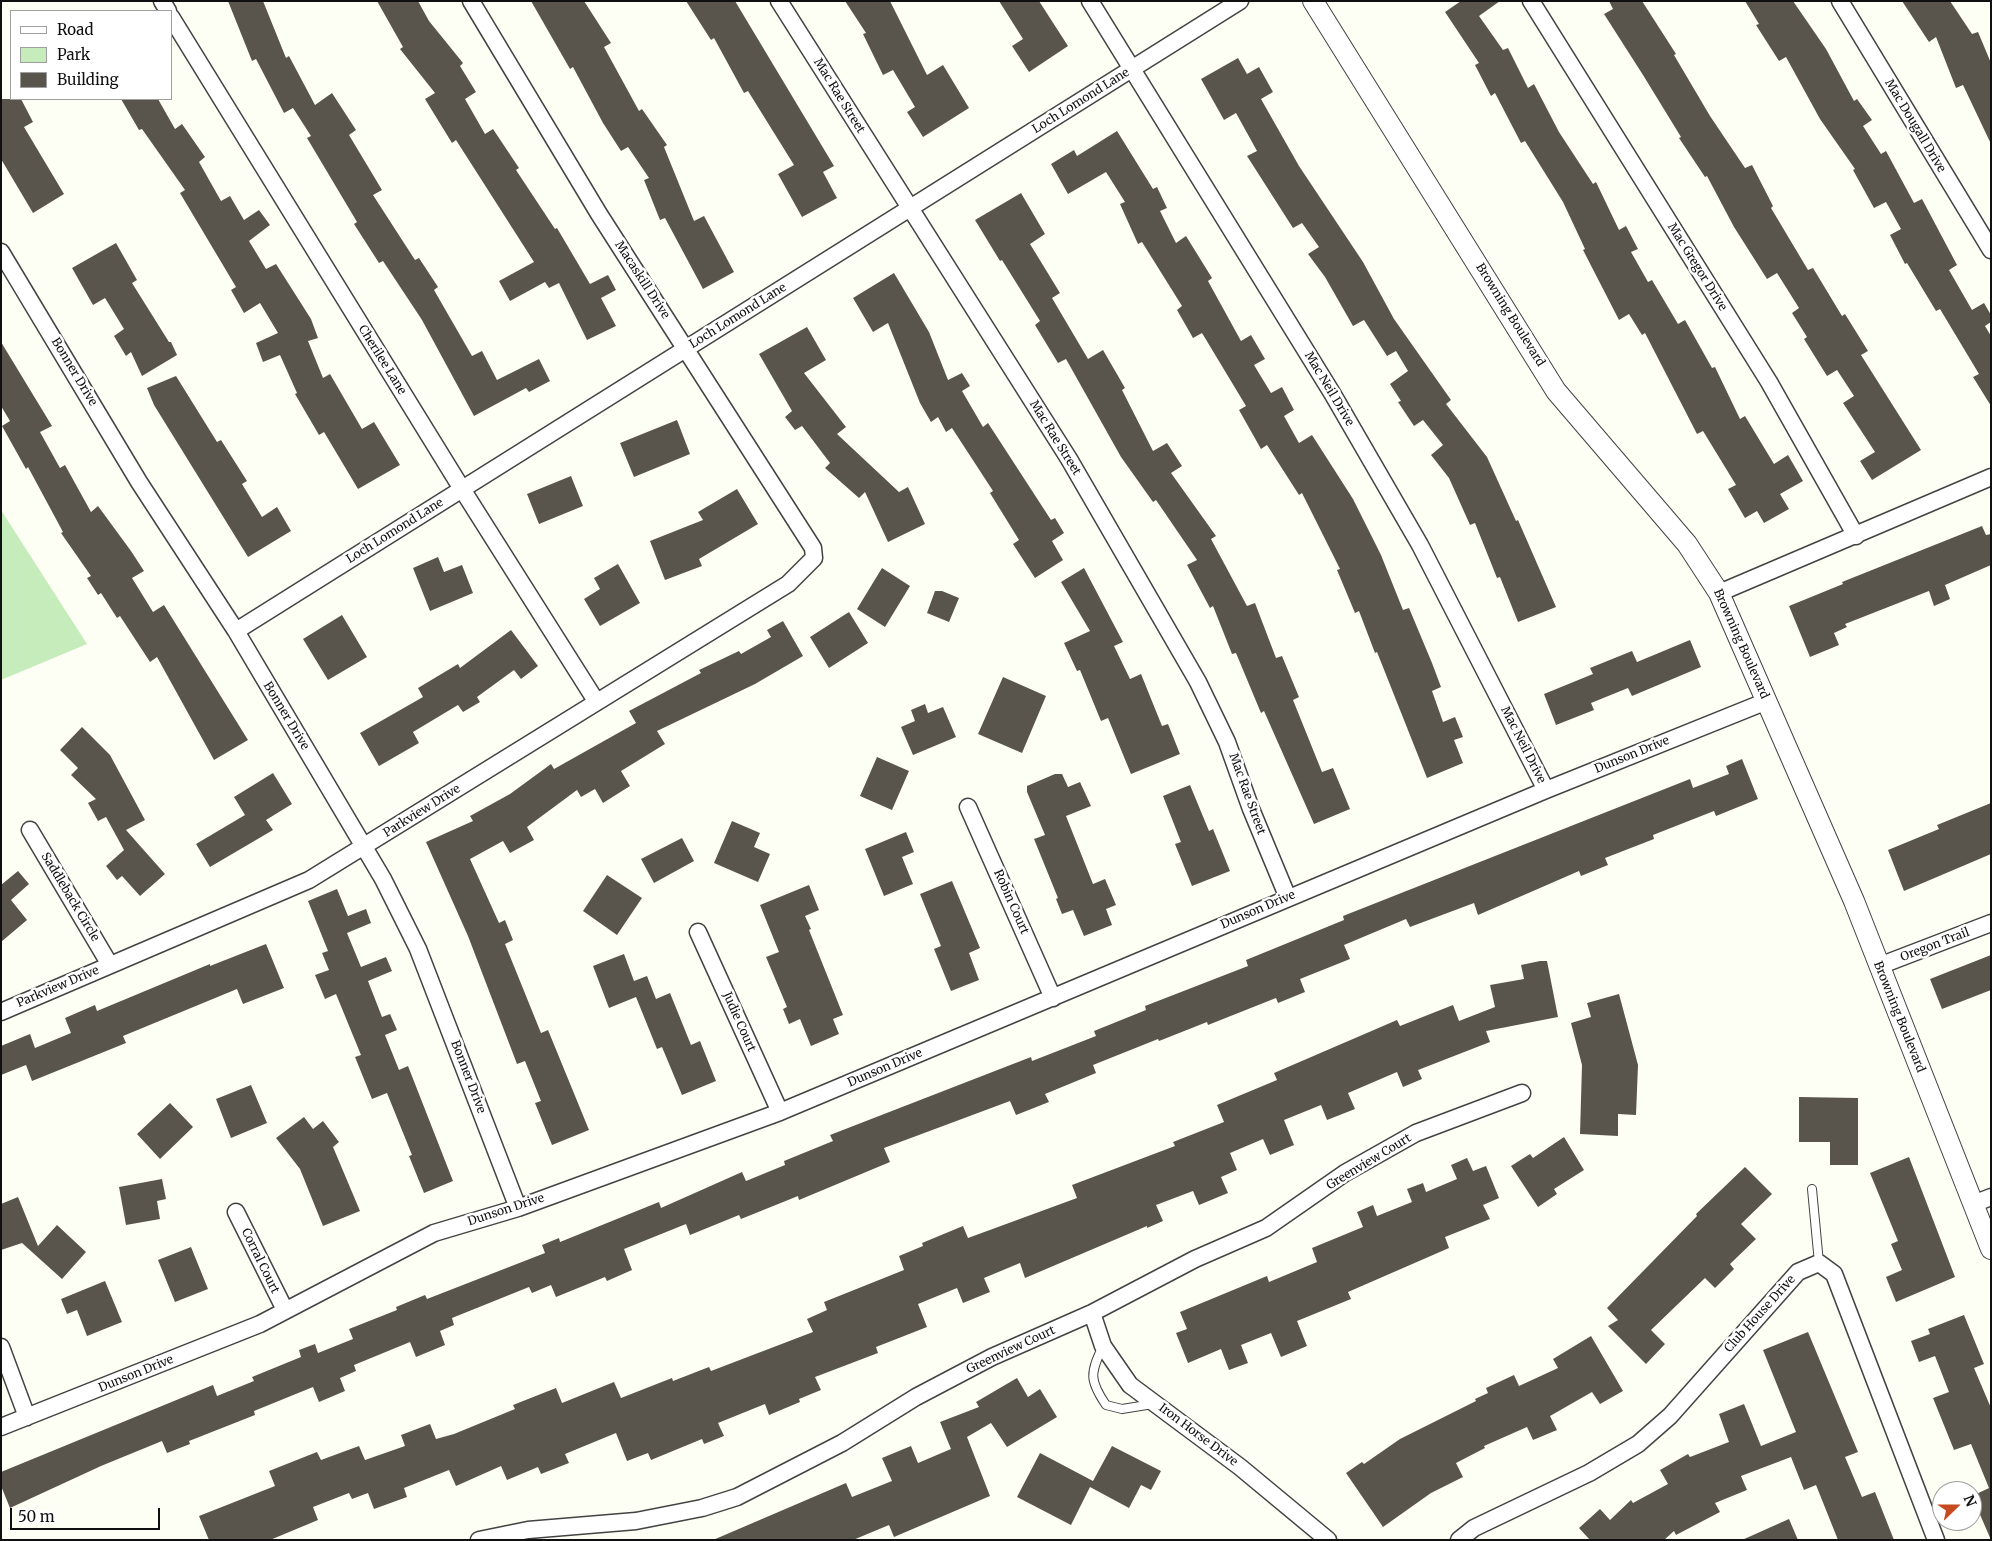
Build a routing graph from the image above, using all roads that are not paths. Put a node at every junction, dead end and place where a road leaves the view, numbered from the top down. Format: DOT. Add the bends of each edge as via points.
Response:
graph roads {
  1 [pos="471,1"];
  2 [pos="779,1"];
  3 [pos="1090,1"];
  4 [pos="1240,1"];
  5 [pos="1313,1"];
  6 [pos="1531,1"];
  7 [pos="1840,1"];
  8 [pos="172,19"];
  9 [pos="1131,69"];
  10 [pos="910,208"];
  11 [pos="1991,250"];
  12 [pos="1,252"];
  13 [pos="686,348"];
  14 [pos="1991,477"];
  15 [pos="462,489"];
  16 [pos="1856,536"];
  17 [pos="814,558"];
  18 [pos="1719,592"];
  19 [pos="236,631"];
  20 [pos="596,701"];
  21 [pos="1767,701"];
  22 [pos="1546,790"];
  23 [pos="968,807"];
  24 [pos="30,830"];
  25 [pos="365,848"];
  26 [pos="1288,898"];
  27 [pos="1991,924"];
  28 [pos="698,932"];
  29 [pos="110,964"];
  30 [pos="1879,966"];
  31 [pos="1053,998"];
  32 [pos="1,1012"];
  33 [pos="1522,1093"];
  34 [pos="780,1112"];
  35 [pos="1812,1189"];
  36 [pos="1982,1200"];
  37 [pos="518,1208"];
  38 [pos="236,1212"];
  39 [pos="1991,1249"];
  40 [pos="1819,1263"];
  41 [pos="284,1310"];
  42 [pos="1092,1313"];
  43 [pos="1103,1346"];
  44 [pos="1,1347"];
  45 [pos="1155,1404"];
  46 [pos="27,1417"];
  47 [pos="1,1427"];
  48 [pos="479,1540"];
  49 [pos="1328,1540"];
  50 [pos="1459,1540"];
  51 [pos="1936,1540"];
  1 -- 13 [label="street, Macaskill Drive" via="600,214"];
  2 -- 10 [label="street, Mac Rae Street"];
  3 -- 9 [label="street, Mac Neil Drive"];
  4 -- 9 [label="street, Loch Lomond Lane"];
  5 -- 18 [label="street, Browning Boulevard" via="1556,391 1687,544"];
  6 -- 16 [label="street, Mac Gregor Drive" via="1769,382"];
  7 -- 11 [label="street, Mac Dougall Drive"];
  8 -- 15 [label="street, Cherilee Lane"];
  9 -- 10 [label="street, Loch Lomond Lane"];
  9 -- 22 [label="street, Mac Neil Drive" via="1332,393 1416,536"];
  10 -- 13 [label="street, Loch Lomond Lane"];
  10 -- 26 [label="street, Mac Rae Street" via="1069,459 1198,682 1227,742"];
  12 -- 19 [label="street, Bonner Drive" via="139,482"];
  13 -- 15 [label="street, Loch Lomond Lane"];
  13 -- 17 [label="street, Macaskill Drive" via="813,548"];
  14 -- 16 [label="street"];
  15 -- 19 [label="street, Loch Lomond Lane"];
  15 -- 20 [label="street, Cherilee Lane"];
  16 -- 18 [label="street"];
  17 -- 20 [label="street, Parkview Drive" via="788,584"];
  18 -- 21 [label="street, Browning Boulevard"];
  19 -- 25 [label="street, Bonner Drive"];
  20 -- 25 [label="street, Parkview Drive"];
  21 -- 22 [label="street, Dunson Drive"];
  21 -- 30 [label="street, Browning Boulevard"];
  22 -- 26 [label="street, Dunson Drive"];
  23 -- 31 [label="street, Robin Court"];
  24 -- 29 [label="street, Saddleback Circle"];
  25 -- 29 [label="street, Parkview Drive" via="309,880"];
  25 -- 37 [label="street, Bonner Drive" via="418,949"];
  26 -- 31 [label="street, Dunson Drive"];
  27 -- 30 [label="street, Oregon Trail"];
  28 -- 34 [label="street, Judie Court"];
  29 -- 32 [label="street, Parkview Drive"];
  30 -- 36 [label="street, Browning Boulevard"];
  31 -- 34 [label="street, Dunson Drive"];
  33 -- 42 [label="street, Greenview Court" via="1416,1133 1345,1173 1266,1228 1195,1259"];
  34 -- 37 [label="street, Dunson Drive"];
  35 -- 40 [label="lane"];
  36 -- 39 [label="street, Browning Boulevard"];
  37 -- 41 [label="street, Dunson Drive" via="434,1233"];
  38 -- 41 [label="street, Corral Court"];
  40 -- 50 [label="street, Club House Drive" via="1798,1272 1670,1416 1638,1444 1589,1473 1474,1528"];
  40 -- 51 [label="street" via="1834,1274"];
  41 -- 46 [label="street, Dunson Drive" via="260,1324"];
  42 -- 43 [label="street, Iron Horse Drive"];
  42 -- 48 [label="street, Greenview Court" via="983,1361 916,1397 842,1443 737,1497 636,1522 528,1530"];
  43 -- 45 [label="street, Iron Horse Drive" via="1130,1385"];
  43 -- 45 [label="lane" via="1094,1365 1093,1386 1106,1405 1122,1409"];
  44 -- 46 [label="street"];
  45 -- 49 [label="street, Iron Horse Drive" via="1240,1467"];
  46 -- 47 [label="street, Dunson Drive"];
}
